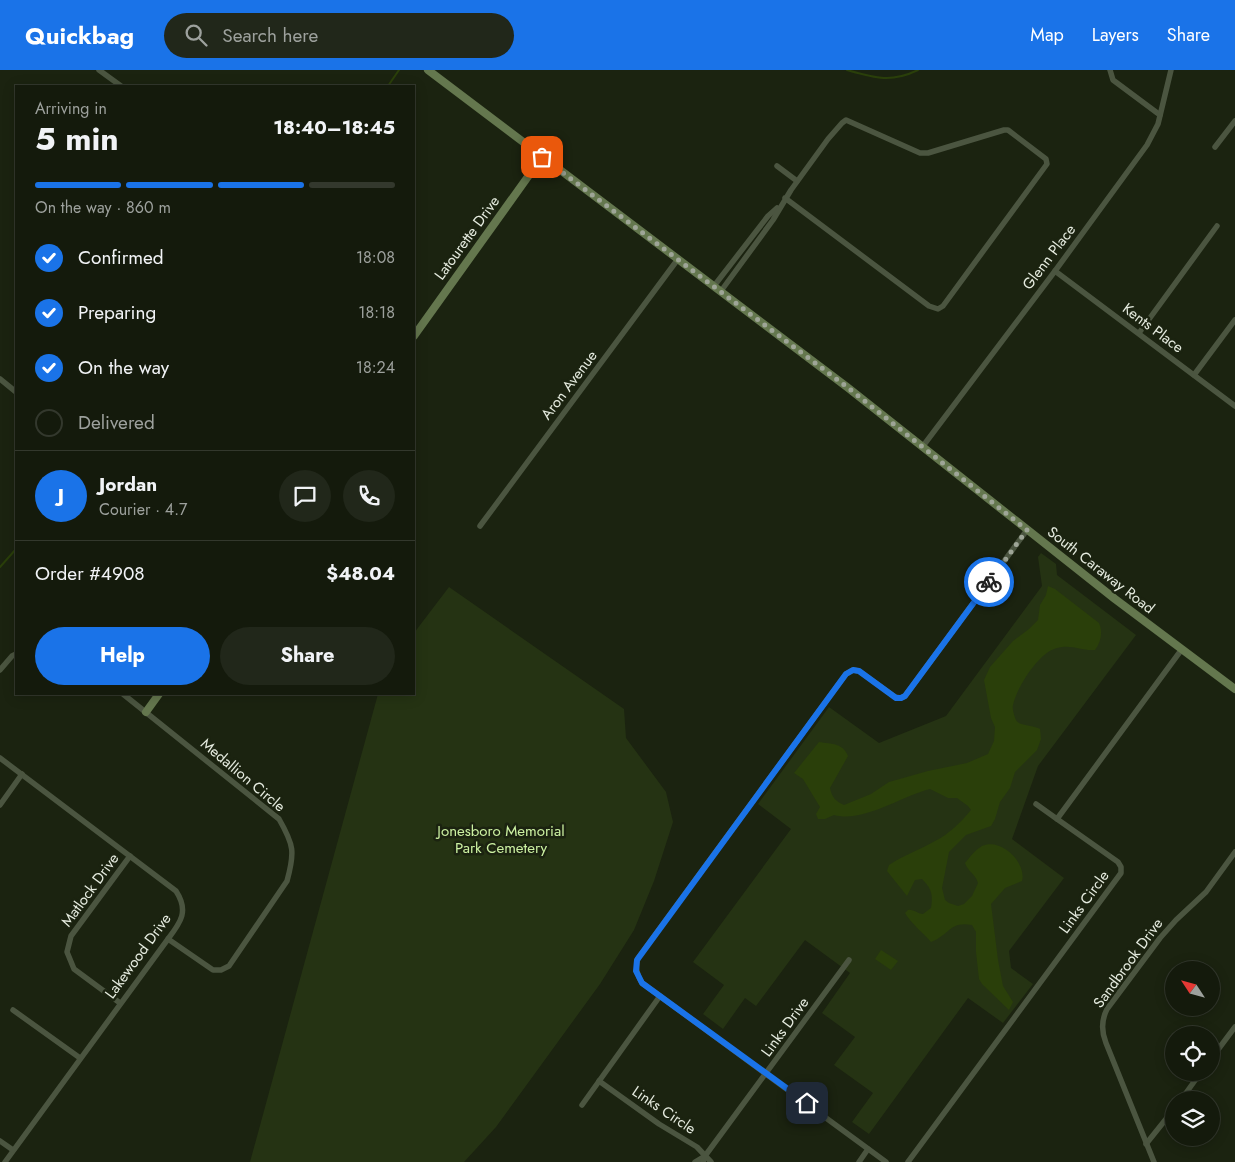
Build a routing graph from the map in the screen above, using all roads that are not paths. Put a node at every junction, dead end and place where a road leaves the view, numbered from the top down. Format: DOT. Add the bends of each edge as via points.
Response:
graph roads {
  1 [pos="99,70"];
  2 [pos="428,70"];
  3 [pos="1110,70"];
  4 [pos="1171,70"];
  5 [pos="120,85"];
  6 [pos="1160,114"];
  7 [pos="1235,121"];
  8 [pos="1215,147"];
  9 [pos="542,157"];
  10 [pos="778,166"];
  11 [pos="798,181"];
  12 [pos="786,198"];
  13 [pos="1217,226"];
  14 [pos="678,259"];
  15 [pos="1056,271"];
  16 [pos="717,289"];
  17 [pos="1235,320"];
  18 [pos="1139,333"];
  19 [pos="415,335"];
  20 [pos="1194,375"];
  21 [pos="0,380"];
  22 [pos="15,391"];
  23 [pos="1235,406"];
  24 [pos="923,446"];
  25 [pos="480,526"];
  26 [pos="1027,530"];
  27 [pos="1182,649"];
  28 [pos="15,654"];
  29 [pos="0,670"];
  30 [pos="1235,689"];
  31 [pos="123,695"];
  32 [pos="158,695"];
  33 [pos="146,712"];
  34 [pos="0,758"];
  35 [pos="22,774"];
  36 [pos="1036,804"];
  37 [pos="0,805"];
  38 [pos="1057,819"];
  39 [pos="1235,852"];
  40 [pos="130,856"];
  41 [pos="168,939"];
  42 [pos="849,960"];
  43 [pos="660,996"];
  44 [pos="120,1004"];
  45 [pos="13,1010"];
  46 [pos="1235,1026"];
  47 [pos="1220,1047"];
  48 [pos="80,1058"];
  49 [pos="766,1073"];
  50 [pos="599,1081"];
  51 [pos="582,1105"];
  52 [pos="1165,1120"];
  53 [pos="0,1141"];
  54 [pos="1146,1144"];
  55 [pos="868,1149"];
  56 [pos="13,1150"];
  57 [pos="704,1159"];
  58 [pos="5,1162"];
  59 [pos="695,1162"];
  60 [pos="712,1162"];
  61 [pos="859,1162"];
  62 [pos="886,1162"];
  63 [pos="908,1162"];
  64 [pos="1154,1162"];
  1 -- 5 [label="street"];
  2 -- 9 [label="street, South Caraway Road"];
  3 -- 6 [label="street" via="1113,80"];
  4 -- 6 [label="street, Glenn Place"];
  6 -- 15 [label="street, Glenn Place" via="1148,145"];
  7 -- 8 [label="street"];
  9 -- 14 [label="street, South Caraway Road"];
  9 -- 19 [label="street, Latourette Drive"];
  10 -- 11 [label="street"];
  11 -- 12 [label="street"];
  11 -- 12 [label="street" via="846,120 920,153 1008,130 1046,159 1047,164 938,309 929,306"];
  12 -- 16 [label="street" via="768,216"];
  13 -- 18 [label="street"];
  14 -- 16 [label="street, South Caraway Road"];
  14 -- 25 [label="street, Aron Avenue"];
  15 -- 18 [label="street, Kents Place"];
  15 -- 24 [label="street, Glenn Place"];
  16 -- 24 [label="street, South Caraway Road"];
  17 -- 20 [label="street"];
  18 -- 20 [label="street, Kents Place"];
  20 -- 23 [label="street, Kents Place"];
  21 -- 22 [label="street"];
  24 -- 26 [label="street, South Caraway Road"];
  26 -- 27 [label="street, South Caraway Road"];
  26 -- 43 [label="street" via="905,696 896,698 859,671 846,674 638,958 636,971 642,983"];
  27 -- 30 [label="street, South Caraway Road"];
  27 -- 38 [label="street"];
  28 -- 29 [label="street"];
  31 -- 33 [label="street, Medallion Circle"];
  32 -- 33 [label="street"];
  33 -- 41 [label="street, Medallion Circle" via="279,818 293,848 287,881 228,966 213,970"];
  34 -- 35 [label="street, Lakewood Drive"];
  35 -- 37 [label="street"];
  35 -- 40 [label="street, Lakewood Drive"];
  36 -- 38 [label="street"];
  38 -- 63 [label="street, Links Circle" via="1118,862 1121,873"];
  39 -- 54 [label="street, Sandbrook Drive" via="1206,892 1160,938 1104,1015 1102,1034"];
  40 -- 41 [label="street, Lakewood Drive" via="181,898 181,921"];
  40 -- 44 [label="street, Matlock Drive" via="71,936 67,952 74,969"];
  41 -- 44 [label="street, Lakewood Drive"];
  42 -- 49 [label="street, Links Drive"];
  43 -- 49 [label="street"];
  43 -- 50 [label="street"];
  44 -- 48 [label="street, Lakewood Drive"];
  45 -- 48 [label="street"];
  46 -- 47 [label="street"];
  48 -- 56 [label="street, Lakewood Drive"];
  49 -- 55 [label="street"];
  49 -- 57 [label="street, Links Drive"];
  50 -- 51 [label="street"];
  50 -- 57 [label="street, Links Circle" via="697,1147"];
  52 -- 54 [label="street"];
  53 -- 56 [label="street"];
  54 -- 64 [label="street, Sandbrook Drive"];
  55 -- 61 [label="street"];
  55 -- 62 [label="street"];
  56 -- 58 [label="street, Lakewood Drive"];
  57 -- 59 [label="street, Links Drive"];
  57 -- 60 [label="street, Links Circle"];
}
